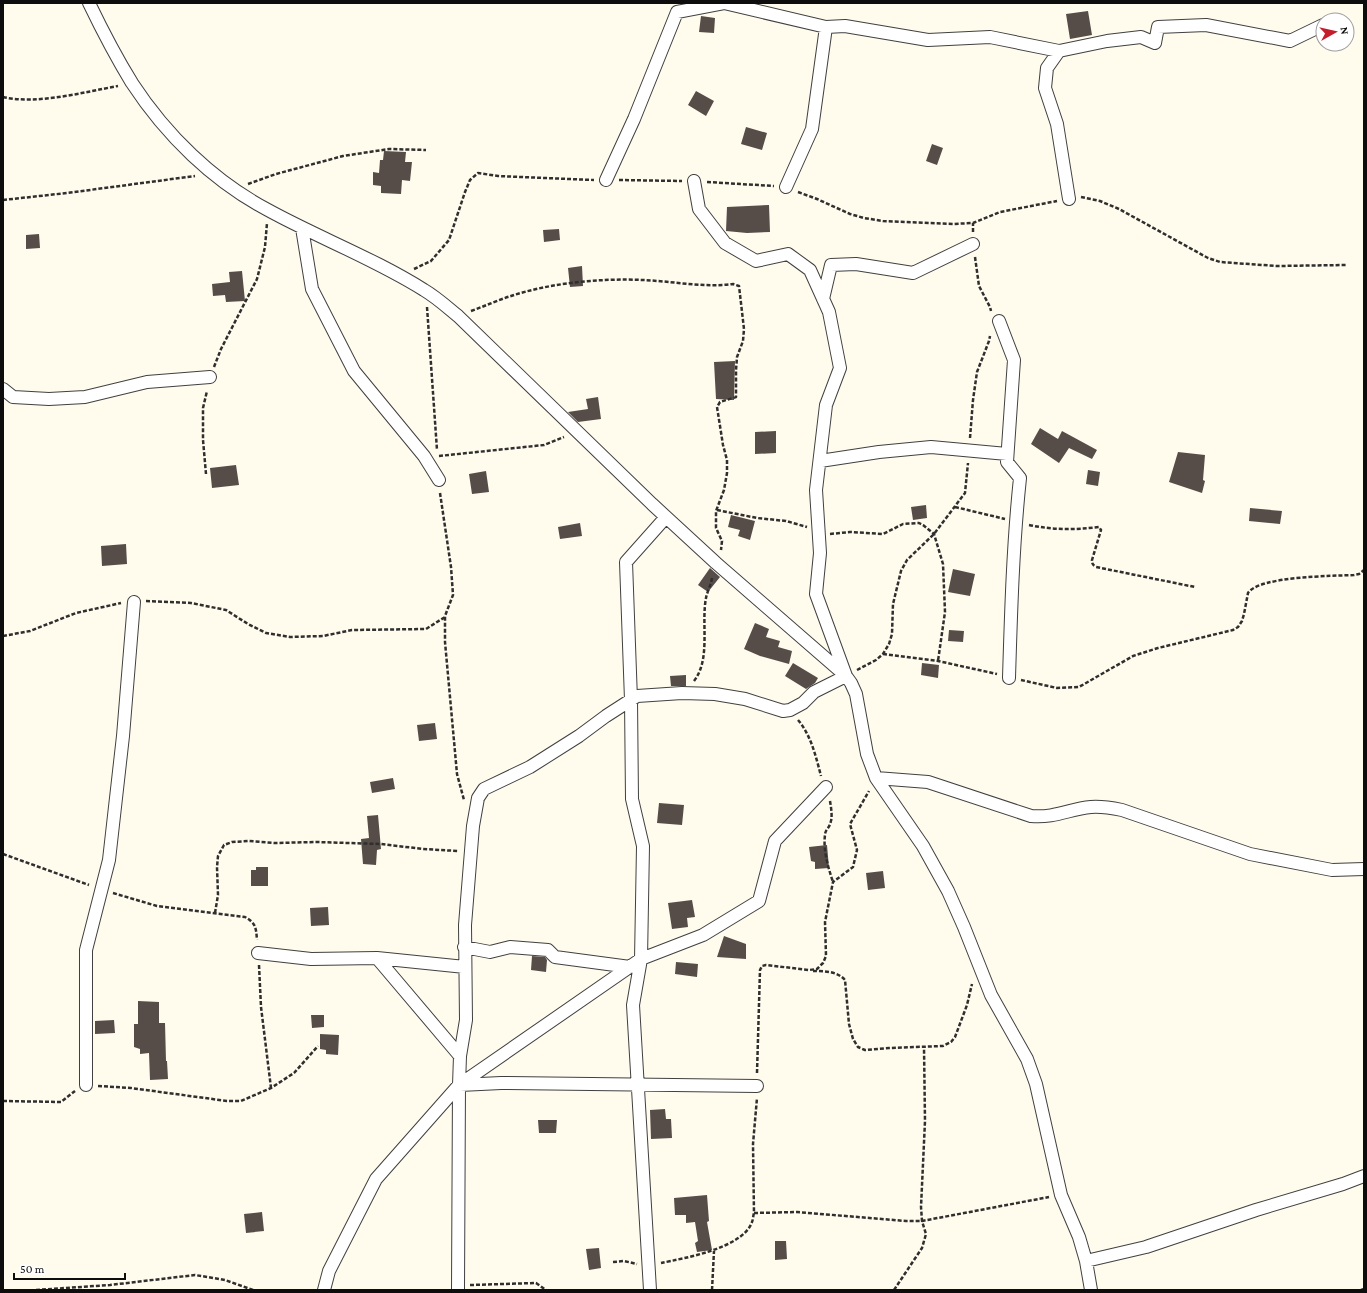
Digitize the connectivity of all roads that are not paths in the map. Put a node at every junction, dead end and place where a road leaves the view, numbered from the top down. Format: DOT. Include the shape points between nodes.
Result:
graph roads {
  1 [pos="89,3"];
  2 [pos="826,27"];
  3 [pos="1315,29"];
  4 [pos="1059,51"];
  5 [pos="606,180"];
  6 [pos="694,181"];
  7 [pos="786,187"];
  8 [pos="1069,199"];
  9 [pos="302,228"];
  10 [pos="973,244"];
  11 [pos="823,299"];
  12 [pos="999,321"];
  13 [pos="210,377"];
  14 [pos="3,389"];
  15 [pos="1007,454"];
  16 [pos="820,461"];
  17 [pos="439,480"];
  18 [pos="666,517"];
  19 [pos="134,602"];
  20 [pos="846,676"];
  21 [pos="1009,678"];
  22 [pos="631,700"];
  23 [pos="876,778"];
  24 [pos="826,787"];
  25 [pos="1364,869"];
  26 [pos="464,947"];
  27 [pos="258,953"];
  28 [pos="377,958"];
  29 [pos="641,960"];
  30 [pos="465,967"];
  31 [pos="630,967"];
  32 [pos="460,1056"];
  33 [pos="86,1085"];
  34 [pos="459,1085"];
  35 [pos="638,1085"];
  36 [pos="757,1086"];
  37 [pos="1364,1176"];
  38 [pos="1086,1261"];
  39 [pos="458,1288"];
  40 [pos="324,1290"];
  41 [pos="650,1290"];
  42 [pos="1091,1290"];
  1 -- 9 [label="street" via="104,35 133,84 178,141 232,189"];
  2 -- 4 [label="street" via="845,26 928,40 990,36"];
  2 -- 5 [label="street" via="724,3 677,12 634,119"];
  2 -- 7 [label="street" via="812,129"];
  3 -- 4 [label="street" via="1290,41 1206,25 1158,27 1155,43 1141,37"];
  4 -- 8 [label="street" via="1047,68 1045,88 1057,124"];
  6 -- 11 [label="street" via="699,208 725,242 756,261 788,254 810,270"];
  9 -- 17 [label="street" via="312,289 354,372 424,456"];
  9 -- 18 [label="street" via="399,275 426,291 458,316"];
  10 -- 11 [label="street" via="913,273 856,264 831,265"];
  11 -- 16 [label="street" via="829,312 840,368 826,405"];
  12 -- 15 [label="street" via="1014,360"];
  13 -- 14 [label="street" via="147,382 85,397 13,397"];
  15 -- 16 [label="street" via="931,447"];
  15 -- 21 [label="street" via="1007,462 1020,478 1011,582"];
  16 -- 20 [label="street" via="816,490 820,553 816,594"];
  18 -- 20 [label="street"];
  18 -- 22 [label="street" via="626,562"];
  19 -- 33 [label="street" via="109,860 86,950"];
  20 -- 22 [label="street" via="814,692 803,703 783,711 746,698 715,694 649,694"];
  20 -- 23 [label="street" via="856,694 867,754"];
  22 -- 26 [label="street" via="530,767 484,789 478,798 473,826"];
  22 -- 29 [label="street" via="632,800 643,846"];
  23 -- 25 [label="street" via="928,782 1031,816 1059,815 1090,807 1122,810 1250,854 1332,870"];
  23 -- 38 [label="street" via="922,846 948,891 991,995 1027,1059 1036,1084 1061,1195"];
  24 -- 29 [label="street" via="775,841 759,901 703,935"];
  26 -- 30 [label="street"];
  26 -- 31 [label="street" via="490,952 510,947 548,950 555,957"];
  27 -- 28 [label="street" via="311,960"];
  28 -- 30 [label="street"];
  28 -- 32 [label="street"];
  29 -- 31 [label="street"];
  29 -- 35 [label="street" via="633,1005"];
  30 -- 32 [label="street" via="466,1020"];
  31 -- 34 [label="street"];
  32 -- 34 [label="street"];
  34 -- 35 [label="street"];
  34 -- 39 [label="street"];
  34 -- 40 [label="street" via="376,1179 329,1271"];
  35 -- 36 [label="street"];
  35 -- 41 [label="street"];
  37 -- 38 [label="street" via="1146,1247"];
  38 -- 42 [label="street"];
}
